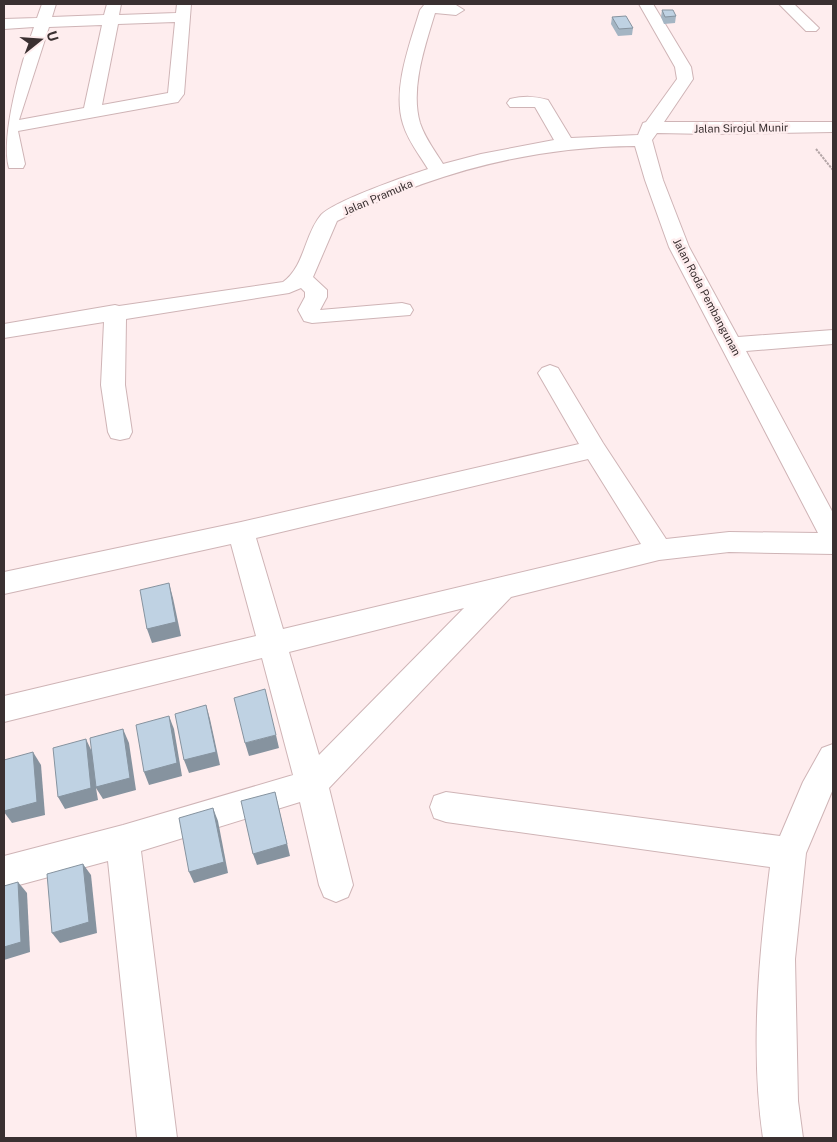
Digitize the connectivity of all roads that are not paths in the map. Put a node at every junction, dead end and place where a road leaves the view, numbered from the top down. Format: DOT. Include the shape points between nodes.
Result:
graph roads {
  1 [pos="49,4"];
  2 [pos="114,4"];
  3 [pos="646,4"];
  4 [pos="786,4"];
  5 [pos="428,6"];
  6 [pos="183,10"];
  7 [pos="456,10"];
  8 [pos="110,20"];
  9 [pos="43,22"];
  10 [pos="4,24"];
  11 [pos="810,28"];
  12 [pos="516,103"];
  13 [pos="92,112"];
  14 [pos="833,127"];
  15 [pos="6,128"];
  16 [pos="646,133"];
  17 [pos="562,137"];
  18 [pos="16,164"];
  19 [pos="439,172"];
  20 [pos="302,278"];
  21 [pos="402,310"];
  22 [pos="115,312"];
  23 [pos="4,331"];
  24 [pos="833,337"];
  25 [pos="732,345"];
  26 [pos="550,373"];
  27 [pos="120,432"];
  28 [pos="594,450"];
  29 [pos="241,532"];
  30 [pos="833,537"];
  31 [pos="833,544"];
  32 [pos="659,550"];
  33 [pos="4,584"];
  34 [pos="502,588"];
  35 [pos="273,645"];
  36 [pos="4,709"];
  37 [pos="833,758"];
  38 [pos="312,784"];
  39 [pos="446,807"];
  40 [pos="124,841"];
  41 [pos="789,852"];
  42 [pos="4,872"];
  43 [pos="336,885"];
  44 [pos="157,1138"];
  45 [pos="783,1138"];
  1 -- 9 [label="street"];
  2 -- 8 [label="street"];
  3 -- 16 [label="street" via="679,60 685,79"];
  4 -- 11 [label="street"];
  5 -- 7 [label="street"];
  5 -- 19 [label="street" via="418,46 410,105 415,130"];
  6 -- 8 [label="street"];
  6 -- 13 [label="street" via="175,96"];
  8 -- 9 [label="street"];
  8 -- 13 [label="street"];
  9 -- 10 [label="street"];
  9 -- 15 [label="street"];
  12 -- 17 [label="street" via="532,101 542,104"];
  13 -- 15 [label="street"];
  14 -- 16 [label="street, Jalan Sirojul Munir"];
  15 -- 18 [label="street"];
  16 -- 17 [label="street, Jalan Pramuka" via="596,140"];
  16 -- 25 [label="street, Jalan Roda Pembangunan" via="654,180 679,247"];
  17 -- 19 [label="street, Jalan Pramuka"];
  19 -- 20 [label="street, Jalan Pramuka" via="329,218"];
  20 -- 21 [label="street" via="316,290 309,310 312,316"];
  20 -- 22 [label="street" via="283,289"];
  22 -- 23 [label="street"];
  22 -- 27 [label="street" via="113,384"];
  24 -- 25 [label="street"];
  25 -- 30 [label="street, Jalan Roda Pembangunan"];
  26 -- 28 [label="street"];
  28 -- 29 [label="street"];
  28 -- 32 [label="street"];
  29 -- 33 [label="street"];
  29 -- 35 [label="street"];
  31 -- 32 [label="street" via="729,542"];
  32 -- 34 [label="street"];
  34 -- 35 [label="street"];
  34 -- 38 [label="street"];
  35 -- 36 [label="street"];
  35 -- 38 [label="street"];
  37 -- 41 [label="street"];
  38 -- 40 [label="street"];
  38 -- 43 [label="street"];
  39 -- 41 [label="street"];
  40 -- 42 [label="street"];
  40 -- 44 [label="street"];
  41 -- 45 [label="street" via="777,959 778,1101"];
}
